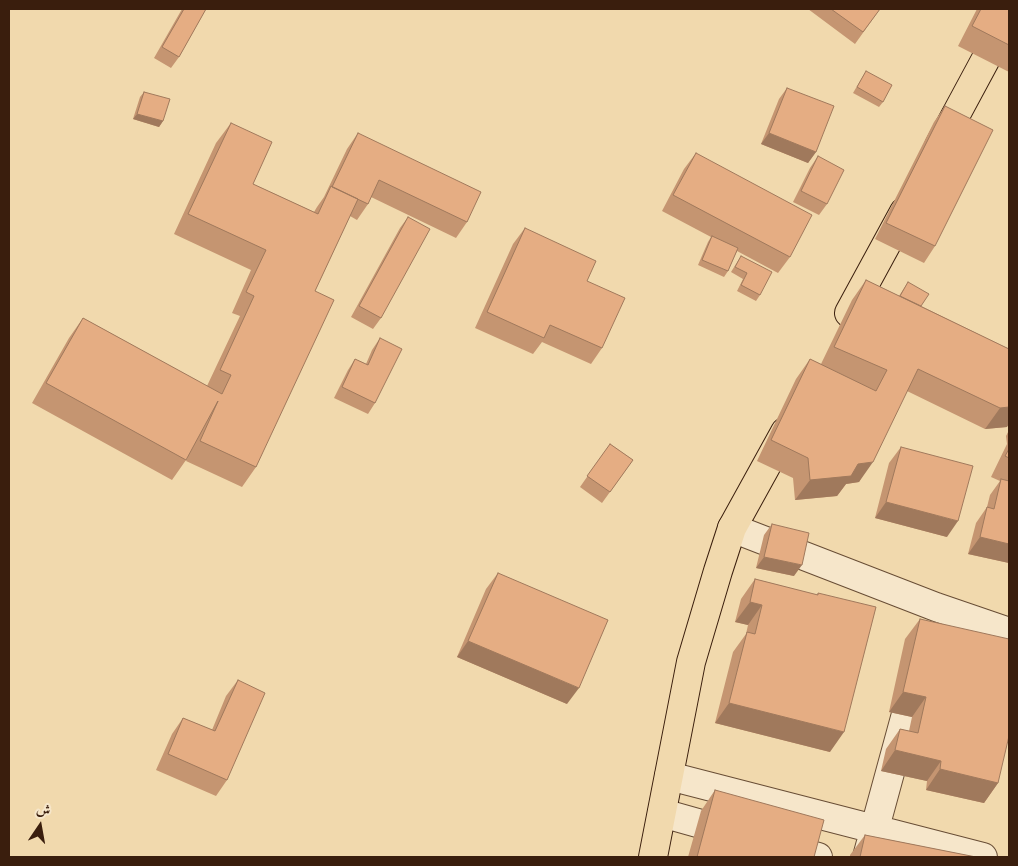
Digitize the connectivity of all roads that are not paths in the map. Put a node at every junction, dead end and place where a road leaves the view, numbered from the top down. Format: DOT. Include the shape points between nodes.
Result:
graph roads {
  1 [pos="1009,16"];
  2 [pos="930,164"];
  3 [pos="915,190"];
  4 [pos="836,337"];
  5 [pos="798,407"];
  6 [pos="732,528"];
  7 [pos="936,607"];
  8 [pos="1009,632"];
  9 [pos="669,776"];
  10 [pos="662,813"];
  11 [pos="874,830"];
  12 [pos="653,857"];
  13 [pos="818,857"];
  14 [pos="867,857"];
  15 [pos="983,857"];
  1 -- 2 [label="main road"];
  3 -- 4 [label="main road"];
  5 -- 6 [label="main road"];
  6 -- 7 [label="street"];
  6 -- 9 [label="main road" via="691,662"];
  7 -- 8 [label="street"];
  7 -- 11 [label="street"];
  9 -- 10 [label="main road"];
  9 -- 11 [label="street"];
  10 -- 12 [label="main road"];
  10 -- 13 [label="street"];
  11 -- 14 [label="street"];
  11 -- 15 [label="street"];
}
